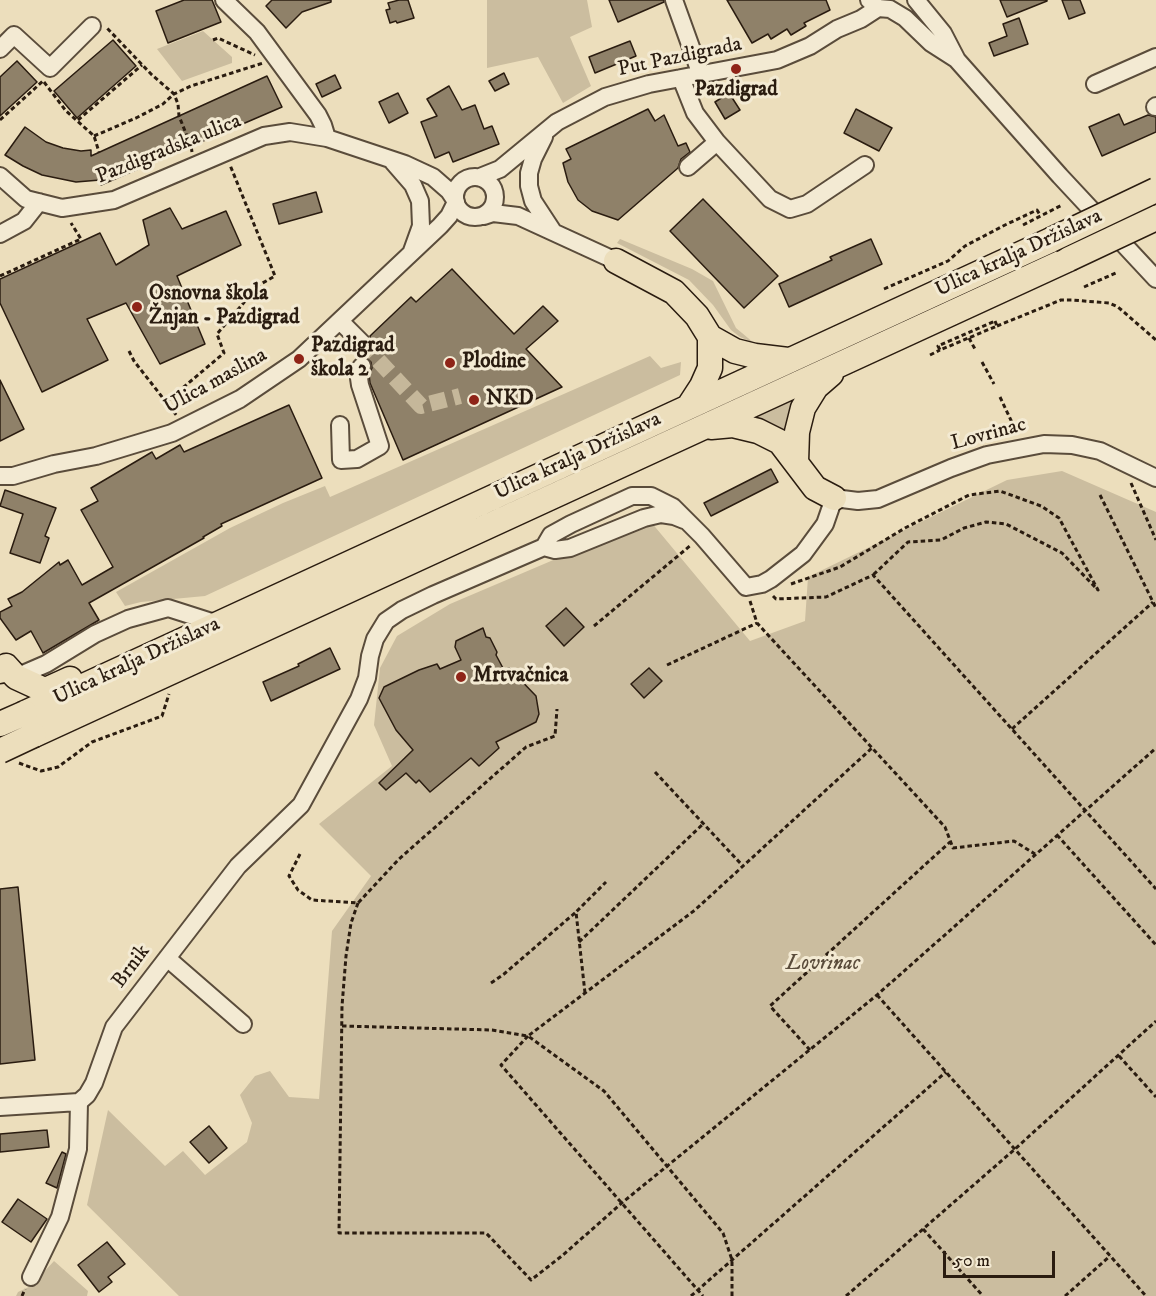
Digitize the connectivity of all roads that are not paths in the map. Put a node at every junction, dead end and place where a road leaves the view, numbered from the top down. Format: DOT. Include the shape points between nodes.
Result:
graph roads {
  1 [pos="224,0"];
  2 [pos="674,0"];
  3 [pos="916,0"];
  4 [pos="880,3"];
  5 [pos="95,23"];
  6 [pos="0,49"];
  7 [pos="1156,57"];
  8 [pos="957,60"];
  9 [pos="701,75"];
  10 [pos="681,78"];
  11 [pos="1095,84"];
  12 [pos="548,128"];
  13 [pos="327,138"];
  14 [pos="717,142"];
  15 [pos="390,159"];
  16 [pos="509,163"];
  17 [pos="865,165"];
  18 [pos="688,167"];
  19 [pos="0,176"];
  20 [pos="433,177"];
  21 [pos="474,178"];
  22 [pos="1156,190"];
  23 [pos="495,194"];
  24 [pos="455,201"];
  25 [pos="39,202"];
  26 [pos="477,216"];
  27 [pos="518,216"];
  28 [pos="1156,218"];
  29 [pos="440,226"];
  30 [pos="553,231"];
  31 [pos="0,234"];
  32 [pos="409,256"];
  33 [pos="616,261"];
  34 [pos="1156,279"];
  35 [pos="340,321"];
  36 [pos="710,337"];
  37 [pos="362,343"];
  38 [pos="788,360"];
  39 [pos="844,363"];
  40 [pos="362,366"];
  41 [pos="689,406"];
  42 [pos="340,425"];
  43 [pos="703,427"];
  44 [pos="796,462"];
  45 [pos="0,476"];
  46 [pos="1156,478"];
  47 [pos="834,498"];
  48 [pos="684,520"];
  49 [pos="544,547"];
  50 [pos="218,624"];
  51 [pos="142,660"];
  52 [pos="6,668"];
  53 [pos="0,724"];
  54 [pos="30,724"];
  55 [pos="10,757"];
  56 [pos="166,958"];
  57 [pos="243,1024"];
  58 [pos="79,1102"];
  59 [pos="0,1107"];
  60 [pos="32,1277"];
  1 -- 13 [label="street" via="272,52 318,115"];
  2 -- 9 [label="street"];
  3 -- 8 [label="street" via="943,33"];
  4 -- 8 [label="street"];
  4 -- 9 [label="street, Put Pazdigrada" via="861,19 777,60"];
  5 -- 6 [label="street" via="50,68 14,35"];
  7 -- 11 [label="street"];
  8 -- 34 [label="street"];
  9 -- 10 [label="street, Put Pazdigrada"];
  10 -- 12 [label="street, Put Pazdigrada" via="605,97"];
  10 -- 14 [label="street" via="695,113"];
  12 -- 16 [label="street, Put Pazdigrada"];
  12 -- 30 [label="street" via="532,159 529,186 536,207"];
  13 -- 15 [label="street, Put Pazdigrada"];
  13 -- 25 [label="street, Pazdigradska ulica" via="290,132 264,136 114,200 62,208"];
  14 -- 17 [label="street" via="770,200 790,208 807,204"];
  14 -- 18 [label="street"];
  15 -- 20 [label="street, Put Pazdigrada"];
  15 -- 32 [label="street" via="413,185 420,201 421,226"];
  16 -- 21 [label="street, Put Pazdigrada" via="491,174"];
  16 -- 23 [label="street, Put Pazdigrada"];
  19 -- 25 [label="street, Pazdigradska ulica" via="26,199"];
  20 -- 21 [label="street, Put Pazdigrada"];
  20 -- 24 [label="street, Put Pazdigrada"];
  21 -- 23 [label="street" via="490,183"];
  21 -- 24 [label="street" via="457,187"];
  22 -- 38 [label="highway, Ulica kralja Držislava, bridge"];
  23 -- 26 [label="street" via="494,206"];
  23 -- 27 [label="street"];
  24 -- 26 [label="street" via="460,211"];
  24 -- 29 [label="street, Ulica maslina"];
  25 -- 31 [label="street" via="24,221"];
  26 -- 27 [label="street"];
  26 -- 29 [label="street, Ulica maslina"];
  27 -- 30 [label="street"];
  28 -- 39 [label="highway, Ulica kralja Držislava, bridge"];
  29 -- 32 [label="street, Ulica maslina"];
  30 -- 33 [label="street"];
  32 -- 35 [label="street, Ulica maslina"];
  33 -- 36 [label="highway" via="674,292"];
  35 -- 37 [label="street"];
  35 -- 45 [label="street, Ulica maslina" via="268,381 172,433 96,456"];
  36 -- 38 [label="highway" via="735,351"];
  36 -- 41 [label="highway" via="710,368"];
  38 -- 41 [label="highway, Ulica kralja Držislava"];
  39 -- 43 [label="highway, Ulica kralja Držislava"];
  39 -- 44 [label="highway" via="816,387 803,408"];
  40 -- 42 [label="street" via="358,371 360,385 381,446 357,459 341,460"];
  41 -- 50 [label="highway, Ulica kralja Držislava"];
  43 -- 44 [label="highway" via="733,425 758,431 780,442"];
  43 -- 54 [label="highway, Ulica kralja Držislava"];
  44 -- 47 [label="highway" via="815,488"];
  46 -- 47 [label="street, Lovrinac" via="1100,451 1044,444 987,455 878,500"];
  47 -- 48 [label="street" via="825,524 803,554 754,586"];
  48 -- 49 [label="street" via="661,514 570,548"];
  48 -- 49 [label="street" via="662,500 632,496 552,535"];
  49 -- 56 [label="street, Brnik" via="433,595 386,621 375,639 367,678 346,724 301,805 238,866"];
  50 -- 51 [label="highway, Ulica kralja Držislava"];
  50 -- 52 [label="street" via="168,608 95,634 46,664"];
  51 -- 52 [label="highway" via="121,656 48,689 29,684"];
  51 -- 54 [label="highway, Ulica kralja Držislava"];
  53 -- 54 [label="highway, Ulica kralja Držislava, bridge"];
  54 -- 55 [label="highway, Ulica kralja Držislava, bridge"];
  56 -- 57 [label="street"];
  56 -- 58 [label="street, Brnik" via="114,1028 94,1083"];
  58 -- 59 [label="street"];
  58 -- 60 [label="street" via="78,1149 60,1218"];
}
